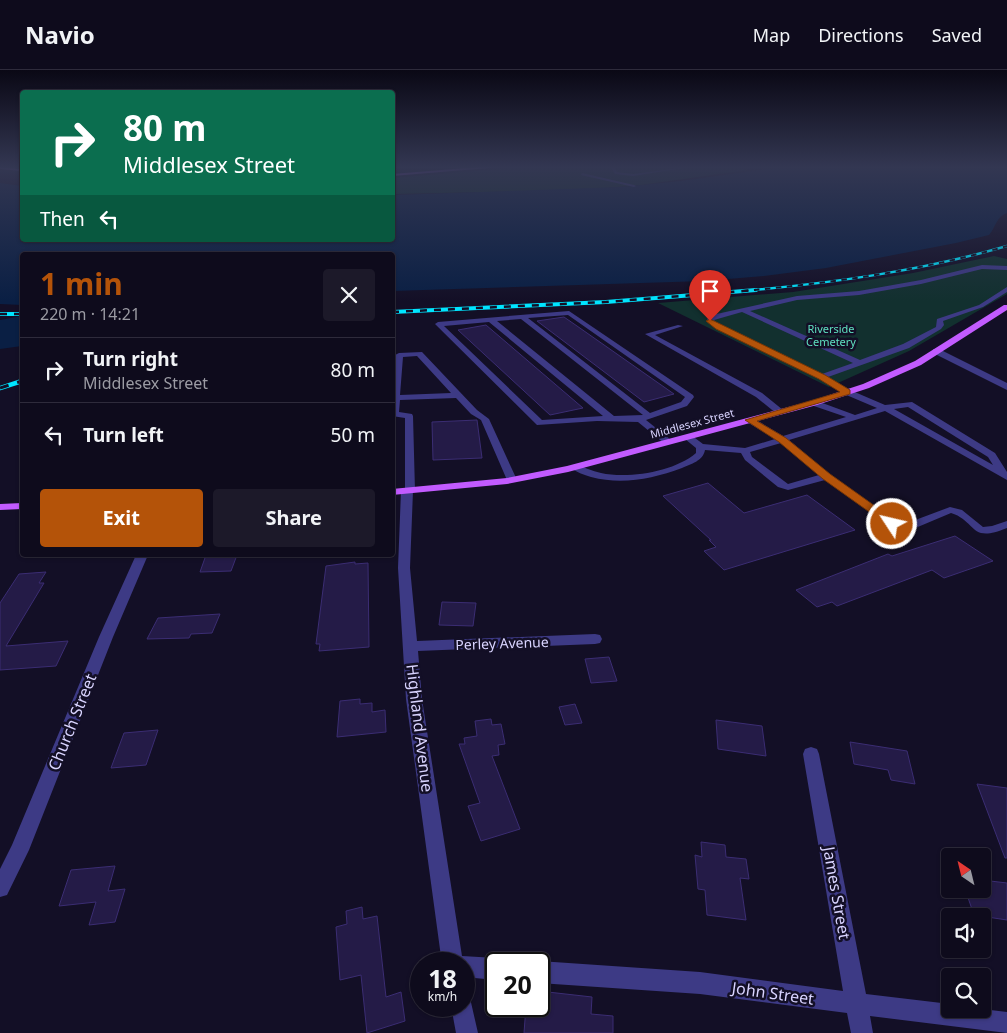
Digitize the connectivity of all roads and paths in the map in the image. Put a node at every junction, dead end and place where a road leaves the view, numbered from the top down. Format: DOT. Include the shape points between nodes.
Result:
graph roads {
  1 [pos="1007,268"];
  2 [pos="1007,289"];
  3 [pos="1007,307"];
  4 [pos="743,310"];
  5 [pos="521,316"];
  6 [pos="490,319"];
  7 [pos="680,326"];
  8 [pos="936,351"];
  9 [pos="860,363"];
  10 [pos="822,377"];
  11 [pos="1007,387"];
  12 [pos="847,392"];
  13 [pos="458,395"];
  14 [pos="396,398"];
  15 [pos="814,403"];
  16 [pos="886,408"];
  17 [pos="780,412"];
  18 [pos="649,416"];
  19 [pos="610,418"];
  20 [pos="856,418"];
  21 [pos="640,419"];
  22 [pos="750,420"];
  23 [pos="688,437"];
  24 [pos="783,440"];
  25 [pos="668,442"];
  26 [pos="700,447"];
  27 [pos="745,451"];
  28 [pos="575,467"];
  29 [pos="826,476"];
  30 [pos="1005,476"];
  31 [pos="512,480"];
  32 [pos="403,491"];
  33 [pos="20,506"];
  34 [pos="0,507"];
  35 [pos="1007,524"];
  36 [pos="141,557"];
  37 [pos="594,640"];
  38 [pos="410,646"];
  39 [pos="811,754"];
  40 [pos="0,888"];
  41 [pos="451,952"];
  42 [pos="550,973"];
  43 [pos="856,1005"];
  44 [pos="464,1017"];
  45 [pos="1007,1024"];
  46 [pos="467,1033"];
  47 [pos="862,1033"];
  1 -- 4 [label="lane" via="982,267 921,282 859,293 797,298"];
  2 -- 9 [label="lane" via="981,306 939,320 939,328 914,342"];
  3 -- 8 [label="main road, Middlesex Street"];
  4 -- 9 [label="lane"];
  4 -- 10 [label="lane" via="714,316 710,321"];
  5 -- 6 [label="lane"];
  5 -- 18 [label="lane"];
  5 -- 18 [label="lane" via="569,313 690,397 684,404"];
  6 -- 19 [label="lane"];
  6 -- 19 [label="lane" via="438,324 540,423"];
  7 -- 17 [label="lane" via="649,334 759,395"];
  8 -- 11 [label="street"];
  8 -- 12 [label="main road, Middlesex Street" via="896,374"];
  9 -- 10 [label="lane"];
  10 -- 12 [label="lane"];
  12 -- 15 [label="main road, Middlesex Street"];
  12 -- 16 [label="lane"];
  13 -- 14 [label="lane"];
  13 -- 14 [label="lane" via="419,354 399,354"];
  13 -- 31 [label="lane" via="485,419"];
  14 -- 32 [label="lane" via="395,414 409,416"];
  15 -- 17 [label="main road, Middlesex Street"];
  15 -- 20 [label="lane"];
  16 -- 20 [label="lane"];
  16 -- 30 [label="lane"];
  16 -- 30 [label="lane" via="909,404 992,455"];
  17 -- 22 [label="main road, Middlesex Street"];
  18 -- 21 [label="lane"];
  19 -- 21 [label="lane"];
  20 -- 24 [label="lane"];
  21 -- 25 [label="lane"];
  22 -- 23 [label="main road, Middlesex Street"];
  22 -- 24 [label="lane"];
  23 -- 25 [label="main road, Middlesex Street"];
  23 -- 26 [label="lane"];
  24 -- 27 [label="lane"];
  24 -- 29 [label="lane"];
  25 -- 28 [label="main road, Middlesex Street"];
  26 -- 27 [label="lane"];
  26 -- 28 [label="lane" via="701,452 689,462 649,475 598,476"];
  27 -- 29 [label="lane" via="748,458 788,487"];
  28 -- 31 [label="main road, Middlesex Street"];
  29 -- 35 [label="lane" via="900,528 950,510 985,531"];
  31 -- 32 [label="main road, Middlesex Street"];
  32 -- 38 [label="street, Highland Avenue"];
  33 -- 34 [label="main road"];
  36 -- 40 [label="street, Church Street" via="20,850"];
  37 -- 38 [label="street, Perley Avenue"];
  38 -- 41 [label="street, Highland Avenue" via="414,699"];
  39 -- 43 [label="street, James Street"];
  42 -- 43 [label="street, John Street" via="700,983"];
  43 -- 45 [label="street, John Street"];
  43 -- 47 [label="street, James Street"];
  44 -- 46 [label="street"];
}
